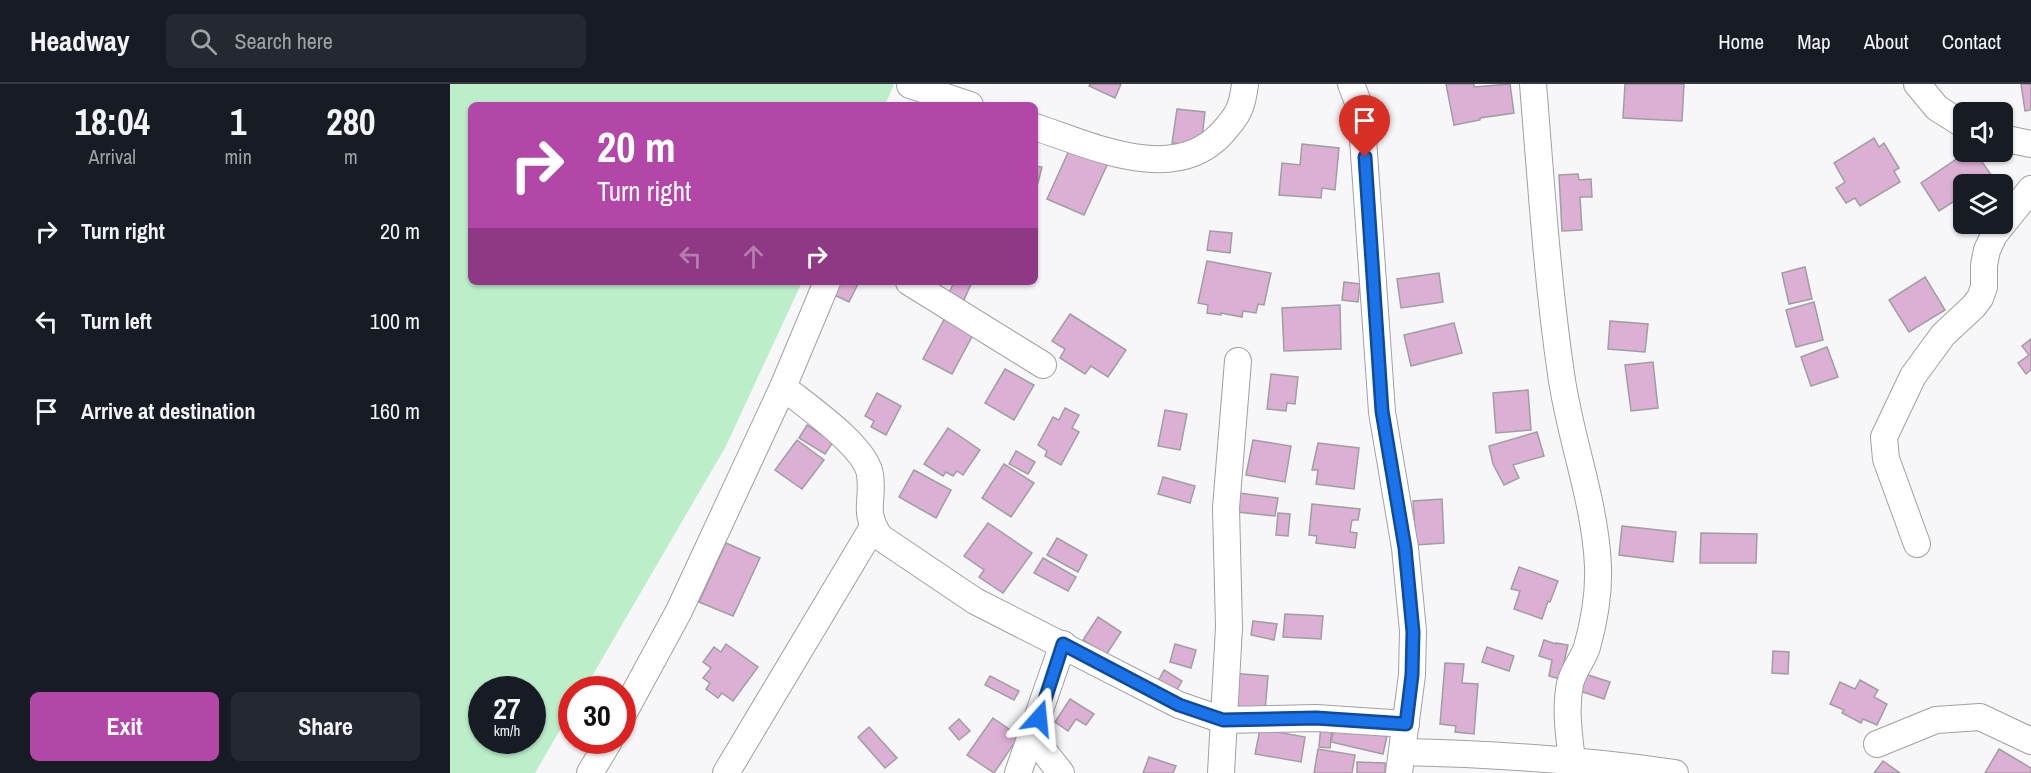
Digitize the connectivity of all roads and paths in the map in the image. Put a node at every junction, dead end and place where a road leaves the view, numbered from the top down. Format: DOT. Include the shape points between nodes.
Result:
graph roads {
  1 [pos="910,84"];
  2 [pos="1245,84"];
  3 [pos="1351,84"];
  4 [pos="1533,84"];
  5 [pos="1917,84"];
  6 [pos="902,102"];
  7 [pos="961,102"];
  8 [pos="1953,118"];
  9 [pos="1038,128"];
  10 [pos="2013,140"];
  11 [pos="2031,144"];
  12 [pos="2031,189"];
  13 [pos="826,285"];
  14 [pos="914,285"];
  15 [pos="1238,361"];
  16 [pos="1043,365"];
  17 [pos="783,387"];
  18 [pos="873,527"];
  19 [pos="1917,544"];
  20 [pos="1063,644"];
  21 [pos="636,690"];
  22 [pos="1223,720"];
  23 [pos="1406,724"];
  24 [pos="1032,736"];
  25 [pos="2031,741"];
  26 [pos="1877,744"];
  27 [pos="601,754"];
  28 [pos="1572,761"];
  29 [pos="1400,763"];
  30 [pos="590,773"];
  31 [pos="726,773"];
  32 [pos="1018,773"];
  33 [pos="1060,773"];
  34 [pos="1221,773"];
  35 [pos="1675,773"];
  1 -- 6 [label="street"];
  1 -- 7 [label="street"];
  2 -- 9 [label="street" via="1238,115 1212,144 1185,156 1156,160 1121,155"];
  3 -- 23 [label="street" via="1362,110 1382,411 1405,548 1413,632"];
  4 -- 28 [label="street" via="1561,376 1594,523 1598,568 1587,649 1570,682"];
  5 -- 8 [label="street" via="1937,108"];
  10 -- 11 [label="street"];
  12 -- 19 [label="street" via="1987,249 1980,298 1943,335 1913,376 1884,437 1886,459"];
  13 -- 17 [label="street"];
  14 -- 16 [label="street"];
  15 -- 22 [label="street" via="1226,508 1229,627"];
  17 -- 18 [label="street" via="863,456 870,474 868,511"];
  17 -- 21 [label="street" via="679,611"];
  18 -- 20 [label="street" via="880,537 975,601"];
  18 -- 31 [label="street"];
  20 -- 22 [label="street" via="1179,705"];
  20 -- 24 [label="street"];
  22 -- 23 [label="street" via="1316,718"];
  22 -- 34 [label="street"];
  23 -- 29 [label="street"];
  24 -- 32 [label="street"];
  24 -- 33 [label="street"];
  25 -- 26 [label="street" via="1980,717 1936,720"];
  27 -- 30 [label="street"];
  28 -- 29 [label="street" via="1482,754"];
  28 -- 35 [label="street"];
}
